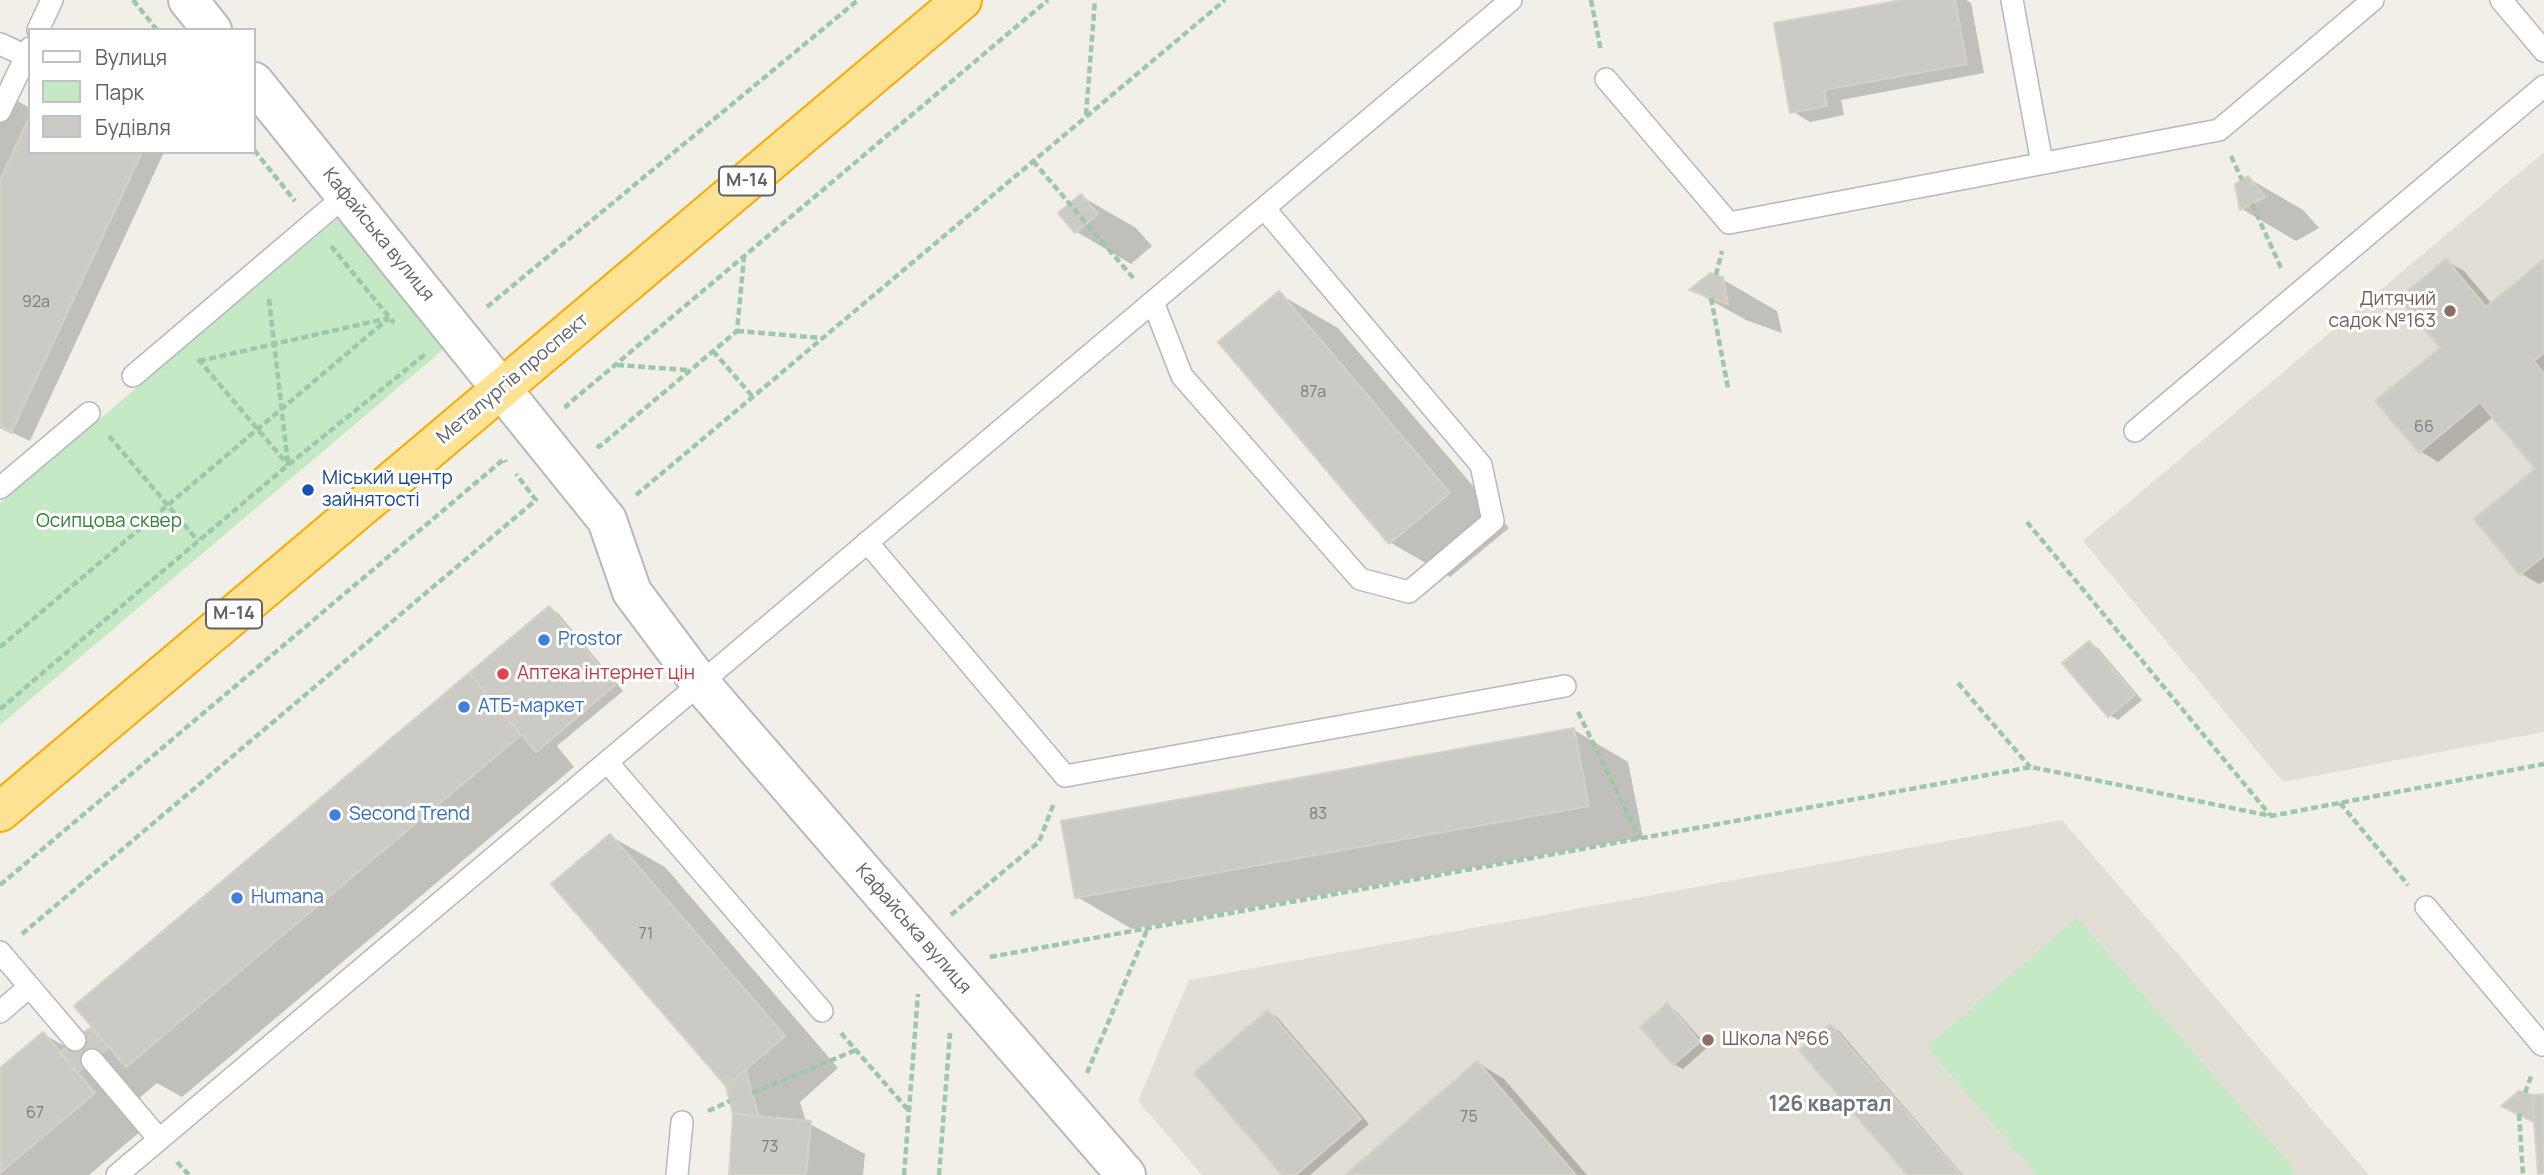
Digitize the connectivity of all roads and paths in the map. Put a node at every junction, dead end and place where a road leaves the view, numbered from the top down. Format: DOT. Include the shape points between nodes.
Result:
graph roads {
  1 [pos="52,0"];
  2 [pos="133,0"];
  3 [pos="188,0"];
  4 [pos="858,0"];
  5 [pos="962,0"];
  6 [pos="1048,0"];
  7 [pos="1095,0"];
  8 [pos="1224,0"];
  9 [pos="1511,0"];
  10 [pos="1591,0"];
  11 [pos="2012,0"];
  12 [pos="2373,0"];
  13 [pos="2501,0"];
  14 [pos="39,28"];
  15 [pos="155,28"];
  16 [pos="210,28"];
  17 [pos="0,44"];
  18 [pos="2544,51"];
  19 [pos="28,52"];
  20 [pos="1606,79"];
  21 [pos="256,84"];
  22 [pos="2544,86"];
  23 [pos="0,111"];
  24 [pos="1086,116"];
  25 [pos="1033,161"];
  26 [pos="2042,163"];
  27 [pos="346,195"];
  28 [pos="2252,204"];
  29 [pos="1264,208"];
  30 [pos="744,257"];
  31 [pos="265,264"];
  32 [pos="1711,298"];
  33 [pos="2294,298"];
  34 [pos="1153,302"];
  35 [pos="487,306"];
  36 [pos="737,331"];
  37 [pos="179,337"];
  38 [pos="822,338"];
  39 [pos="274,344"];
  40 [pos="713,351"];
  41 [pos="423,356"];
  42 [pos="199,361"];
  43 [pos="615,365"];
  44 [pos="689,370"];
  45 [pos="133,376"];
  46 [pos="502,388"];
  47 [pos="1728,388"];
  48 [pos="753,397"];
  49 [pos="566,406"];
  50 [pos="282,409"];
  51 [pos="89,413"];
  52 [pos="257,430"];
  53 [pos="2135,431"];
  54 [pos="598,447"];
  55 [pos="288,465"];
  56 [pos="8,469"];
  57 [pos="0,488"];
  58 [pos="639,492"];
  59 [pos="168,505"];
  60 [pos="2027,522"];
  61 [pos="198,541"];
  62 [pos="867,542"];
  63 [pos="0,647"];
  64 [pos="1958,683"];
  65 [pos="700,684"];
  66 [pos="1565,686"];
  67 [pos="0,709"];
  68 [pos="607,762"];
  69 [pos="2544,764"];
  70 [pos="2031,767"];
  71 [pos="2340,803"];
  72 [pos="0,812"];
  73 [pos="1050,815"];
  74 [pos="2271,816"];
  75 [pos="1640,839"];
  76 [pos="0,885"];
  77 [pos="2426,907"];
  78 [pos="1148,929"];
  79 [pos="0,952"];
  80 [pos="941,961"];
  81 [pos="30,987"];
  82 [pos="822,1011"];
  83 [pos="0,1012"];
  84 [pos="75,1040"];
  85 [pos="2544,1044"];
  86 [pos="856,1050"];
  87 [pos="92,1060"];
  88 [pos="752,1093"];
  89 [pos="909,1111"];
  90 [pos="1070,1111"];
  91 [pos="2519,1114"];
  92 [pos="682,1122"];
  93 [pos="159,1139"];
  94 [pos="117,1175"];
  95 [pos="677,1175"];
  96 [pos="904,1175"];
  97 [pos="939,1175"];
  98 [pos="1126,1175"];
  99 [pos="2523,1175"];
  1 -- 14 [label="lane"];
  2 -- 15 [label="path"];
  3 -- 16 [label="street"];
  4 -- 35 [label="path"];
  5 -- 46 [label="highway, Металургів проспект / М-14"];
  6 -- 30 [label="path"];
  7 -- 24 [label="path"];
  8 -- 24 [label="path"];
  9 -- 29 [label="lane"];
  10 -- 20 [label="path"];
  11 -- 26 [label="lane"];
  12 -- 26 [label="lane" via="2220,130"];
  13 -- 18 [label="lane"];
  17 -- 19 [label="lane"];
  19 -- 23 [label="lane"];
  20 -- 26 [label="lane" via="1728,223"];
  21 -- 27 [label="street, Кафайська вулиця"];
  22 -- 33 [label="lane"];
  24 -- 25 [label="path"];
  25 -- 34 [label="path"];
  25 -- 38 [label="path"];
  27 -- 31 [label="lane"];
  27 -- 46 [label="street, Кафайська вулиця"];
  28 -- 33 [label="path"];
  29 -- 34 [label="lane"];
  29 -- 34 [label="lane" via="1481,465 1493,521 1409,592 1360,579 1182,376"];
  30 -- 36 [label="path"];
  30 -- 43 [label="path"];
  31 -- 37 [label="lane"];
  31 -- 39 [label="path"];
  32 -- 47 [label="path"];
  33 -- 53 [label="lane"];
  34 -- 62 [label="lane"];
  36 -- 38 [label="path"];
  36 -- 40 [label="path"];
  37 -- 42 [label="path"];
  37 -- 45 [label="lane"];
  38 -- 48 [label="path"];
  39 -- 42 [label="path"];
  39 -- 50 [label="path"];
  39 -- 50 [label="path" via="389,318"];
  40 -- 44 [label="path"];
  40 -- 48 [label="path"];
  41 -- 55 [label="path"];
  42 -- 45 [label="path"];
  42 -- 52 [label="path"];
  43 -- 44 [label="path"];
  43 -- 49 [label="path"];
  44 -- 54 [label="path"];
  46 -- 65 [label="street, Кафайська вулиця" via="607,520 632,592"];
  46 -- 72 [label="highway, Металургів проспект / М-14"];
  48 -- 58 [label="path"];
  50 -- 52 [label="path"];
  50 -- 55 [label="path"];
  51 -- 56 [label="lane"];
  51 -- 59 [label="path"];
  52 -- 55 [label="path"];
  52 -- 59 [label="path"];
  55 -- 61 [label="path"];
  56 -- 57 [label="lane"];
  59 -- 61 [label="path"];
  59 -- 63 [label="path"];
  60 -- 74 [label="path"];
  61 -- 67 [label="path"];
  62 -- 65 [label="lane"];
  62 -- 66 [label="lane" via="1065,776"];
  64 -- 70 [label="path"];
  65 -- 68 [label="lane"];
  65 -- 80 [label="street, Кафайська вулиця"];
  66 -- 75 [label="path"];
  68 -- 82 [label="lane"];
  68 -- 93 [label="lane"];
  69 -- 71 [label="path"];
  70 -- 74 [label="path"];
  70 -- 75 [label="path"];
  71 -- 74 [label="path"];
  71 -- 77 [label="path"];
  73 -- 80 [label="path" via="1039,842"];
  75 -- 78 [label="path"];
  76 -- 79 [label="path" via="504,459 536,500"];
  77 -- 85 [label="lane"];
  78 -- 80 [label="path"];
  78 -- 90 [label="path"];
  79 -- 81 [label="lane"];
  80 -- 89 [label="path"];
  80 -- 90 [label="street, Кафайська вулиця"];
  80 -- 97 [label="path"];
  81 -- 83 [label="lane"];
  81 -- 84 [label="lane"];
  82 -- 86 [label="path"];
  86 -- 88 [label="path"];
  86 -- 89 [label="path"];
  87 -- 93 [label="lane"];
  89 -- 96 [label="path"];
  90 -- 98 [label="street, Кафайська вулиця"];
  91 -- 99 [label="path"];
  92 -- 95 [label="lane"];
  93 -- 94 [label="lane"];
}
